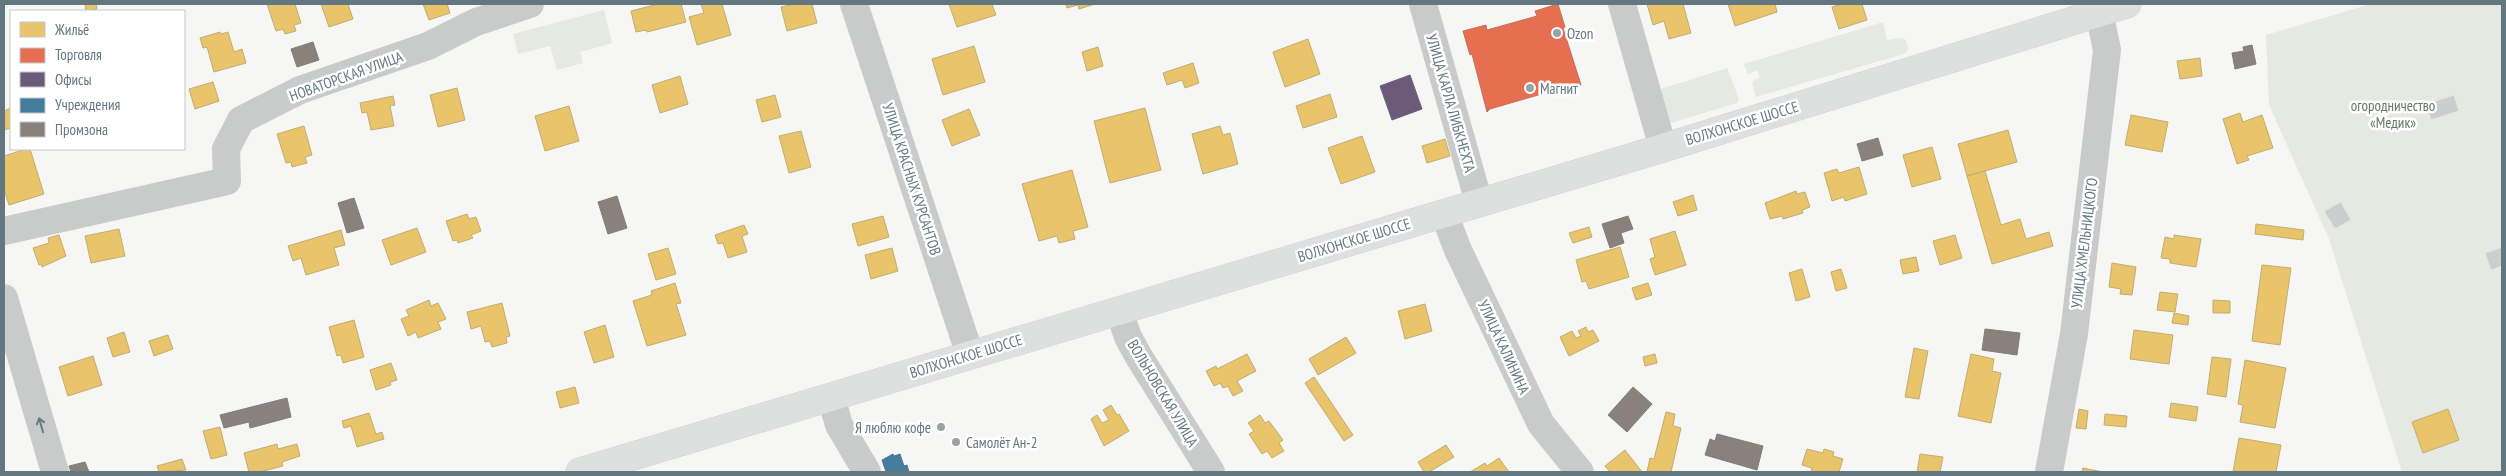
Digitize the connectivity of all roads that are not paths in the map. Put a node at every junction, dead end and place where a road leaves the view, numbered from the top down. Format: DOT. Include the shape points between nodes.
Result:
graph roads {
  1 [pos="530,4"];
  2 [pos="854,4"];
  3 [pos="1423,4"];
  4 [pos="1622,4"];
  5 [pos="2128,4"];
  6 [pos="2099,12"];
  7 [pos="1663,148"];
  8 [pos="1480,203"];
  9 [pos="1444,214"];
  10 [pos="4,231"];
  11 [pos="4,298"];
  12 [pos="1119,311"];
  13 [pos="970,355"];
  14 [pos="831,397"];
  15 [pos="55,472"];
  16 [pos="580,472"];
  17 [pos="867,472"];
  18 [pos="1212,472"];
  19 [pos="1580,472"];
  20 [pos="2050,472"];
  1 -- 10 [label="street, НОВАТОРСКАЯ УЛИЦА" via="476,22 428,46 300,90 241,120 226,149 227,181"];
  2 -- 13 [label="street, УЛИЦА КРАСНЫХ КУРСАНТОВ"];
  3 -- 8 [label="street, УЛИЦА КАРЛА ЛИБКНЕХТА"];
  4 -- 7 [label="street"];
  5 -- 6 [label="main road, ВОЛХОНСКОЕ ШОССЕ"];
  6 -- 7 [label="main road, ВОЛХОНСКОЕ ШОССЕ"];
  6 -- 20 [label="street, УЛИЦА ХМЕЛЬНИЦКОГО" via="2107,50 2074,334"];
  7 -- 8 [label="main road, ВОЛХОНСКОЕ ШОССЕ"];
  8 -- 9 [label="main road, ВОЛХОНСКОЕ ШОССЕ"];
  9 -- 12 [label="main road, ВОЛХОНСКОЕ ШОССЕ"];
  9 -- 19 [label="street, УЛИЦА КАЛИНИНА" via="1540,424"];
  15 -- 11 [label="street, one-way"];
  12 -- 13 [label="main road, ВОЛХОНСКОЕ ШОССЕ"];
  12 -- 18 [label="street, ВОЛЬНОВСКАЯ УЛИЦА" via="1128,337"];
  13 -- 14 [label="main road, ВОЛХОНСКОЕ ШОССЕ"];
  14 -- 16 [label="main road, ВОЛХОНСКОЕ ШОССЕ"];
  14 -- 17 [label="street" via="839,425"];
}
